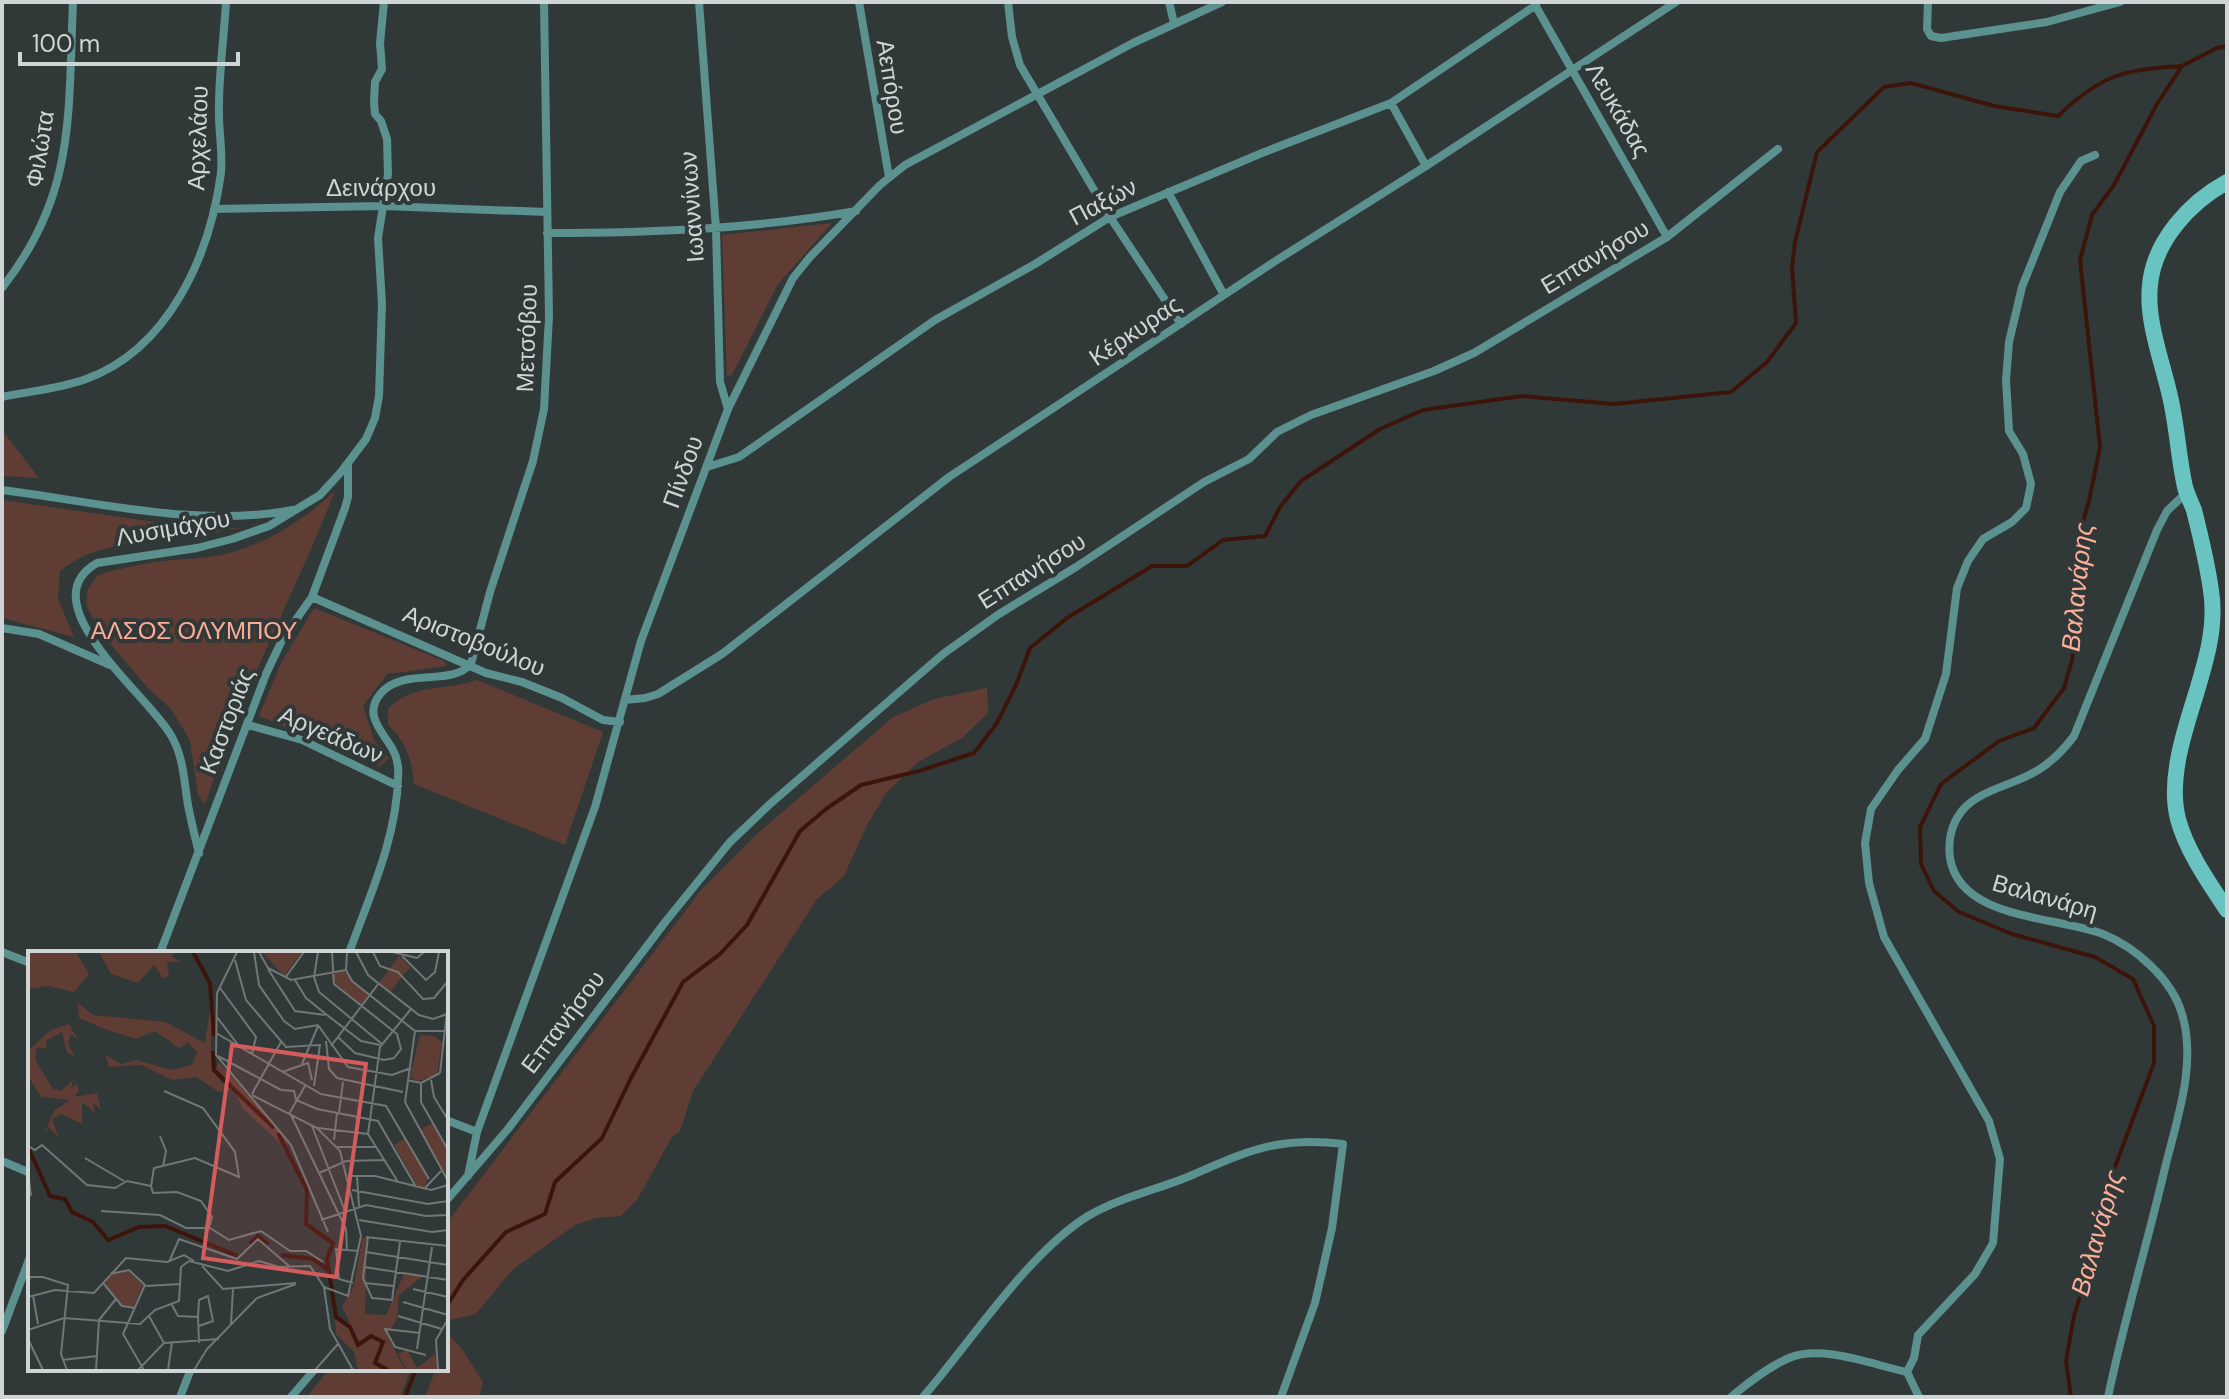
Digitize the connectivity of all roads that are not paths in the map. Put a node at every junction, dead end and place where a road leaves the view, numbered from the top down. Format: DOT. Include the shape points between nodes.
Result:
graph roads {
  1 [pos="73,2"];
  2 [pos="226,2"];
  3 [pos="384,2"];
  4 [pos="544,2"];
  5 [pos="699,2"];
  6 [pos="859,2"];
  7 [pos="1008,2"];
  8 [pos="1169,2"];
  9 [pos="1222,2"];
  10 [pos="1676,2"];
  11 [pos="1928,2"];
  12 [pos="2120,2"];
  13 [pos="1535,4"];
  14 [pos="1174,23"];
  15 [pos="1572,71"];
  16 [pos="1037,95"];
  17 [pos="1391,103"];
  18 [pos="1778,149"];
  19 [pos="2095,155"];
  20 [pos="1426,166"];
  21 [pos="889,177"];
  22 [pos="2227,182"];
  23 [pos="1168,192"];
  24 [pos="383,206"];
  25 [pos="214,209"];
  26 [pos="856,211"];
  27 [pos="547,212"];
  28 [pos="1110,217"];
  29 [pos="716,229"];
  30 [pos="547,233"];
  31 [pos="1667,237"];
  32 [pos="2,288"];
  33 [pos="1224,295"];
  34 [pos="1181,324"];
  35 [pos="2,397"];
  36 [pos="728,409"];
  37 [pos="348,463"];
  38 [pos="707,467"];
  39 [pos="2,490"];
  40 [pos="2186,492"];
  41 [pos="298,509"];
  42 [pos="312,597"];
  43 [pos="2,628"];
  44 [pos="471,664"];
  45 [pos="113,667"];
  46 [pos="625,700"];
  47 [pos="620,722"];
  48 [pos="248,725"];
  49 [pos="398,786"];
  50 [pos="199,853"];
  51 [pos="2227,910"];
  52 [pos="161,951"];
  53 [pos="350,951"];
  54 [pos="2,952"];
  55 [pos="28,962"];
  56 [pos="448,1121"];
  57 [pos="477,1132"];
  58 [pos="2,1161"];
  59 [pos="28,1172"];
  60 [pos="468,1177"];
  61 [pos="448,1199"];
  62 [pos="28,1262"];
  63 [pos="3,1326"];
  64 [pos="190,1371"];
  65 [pos="313,1371"];
  66 [pos="1907,1372"];
  67 [pos="180,1397"];
  68 [pos="291,1397"];
  69 [pos="923,1397"];
  70 [pos="1281,1397"];
  71 [pos="1731,1397"];
  72 [pos="1919,1397"];
  73 [pos="2108,1397"];
  1 -- 32 [label="street, Φιλώτα" via="59,183 38,236"];
  2 -- 25 [label="street, Αρχελάου" via="221,169"];
  3 -- 24 [label="street" via="382,69 374,92 375,114 388,150"];
  4 -- 27 [label="street, Μετσόβου"];
  5 -- 29 [label="street, Ιωαννίνων"];
  6 -- 21 [label="street, Αεπόρου"];
  7 -- 16 [label="street" via="1015,50"];
  8 -- 14 [label="street"];
  9 -- 14 [label="street, Πίνδου"];
  10 -- 15 [label="street, Κέρκυρας"];
  11 -- 12 [label="street" via="1927,29 1941,38 2047,22"];
  13 -- 15 [label="street, Λευκάδας"];
  13 -- 17 [label="street, Παξών"];
  14 -- 16 [label="street, Πίνδου"];
  15 -- 20 [label="street, Κέρκυρας"];
  15 -- 31 [label="street, Λευκάδας"];
  16 -- 21 [label="street, Πίνδου"];
  16 -- 28 [label="street"];
  17 -- 20 [label="street"];
  17 -- 23 [label="street, Παξών"];
  18 -- 31 [label="street, Επτανήσου"];
  19 -- 66 [label="street" via="2081,161 2060,192 2022,287 2009,342 2009,431 2023,454 2031,484 2026,508 1983,539 1968,561 1957,588 1946,674 1925,739 1871,809 1865,843 1869,883 1884,937 1989,1121 2000,1159 1993,1243 1975,1274 1918,1335"];
  20 -- 33 [label="street, Κέρκυρας"];
  21 -- 26 [label="street, Πίνδου"];
  22 -- 40 [label="main road" via="2178,220 2155,263 2149,287"];
  23 -- 28 [label="street, Παξών"];
  23 -- 33 [label="street"];
  24 -- 25 [label="street, Δεινάρχου"];
  24 -- 27 [label="street, Δεινάρχου"];
  24 -- 37 [label="street" via="378,246 379,396 373,424"];
  25 -- 35 [label="street, Αρχελάου" via="190,278 144,342 85,379"];
  26 -- 29 [label="street"];
  26 -- 36 [label="street, Πίνδου" via="793,278"];
  27 -- 30 [label="street, Μετσόβου"];
  28 -- 34 [label="street"];
  28 -- 38 [label="street, Παξών" via="935,320 739,457"];
  29 -- 30 [label="street"];
  29 -- 36 [label="street, Ιωαννίνων" via="720,382"];
  30 -- 44 [label="street, Μετσόβου" via="544,409"];
  31 -- 60 [label="street, Επτανήσου" via="1474,353 1277,432 1249,459 1204,482 952,647 722,851"];
  33 -- 34 [label="street, Κέρκυρας"];
  34 -- 46 [label="street, Κέρκυρας" via="949,477 722,654 658,694"];
  36 -- 38 [label="street, Πίνδου"];
  37 -- 41 [label="street" via="320,495"];
  37 -- 42 [label="street, Καστοριάς" via="348,497"];
  38 -- 46 [label="street, Πίνδου" via="641,641"];
  39 -- 41 [label="street" via="188,516"];
  40 -- 51 [label="main road" via="2206,563 2213,623 2182,743 2176,810 2186,839"];
  40 -- 73 [label="street, Βαλανάρη" via="2157,530 2074,736 2045,766 1966,806 1950,841 1953,872 1971,894 2000,908 2084,928 2121,944 2159,976 2182,1014 2188,1043 2184,1085"];
  41 -- 45 [label="street, Λυσιμάχου" via="232,539 106,560 84,572 76,585 77,604"];
  42 -- 44 [label="street, Αριστοβούλου"];
  42 -- 48 [label="street, Καστοριάς" via="276,653"];
  43 -- 45 [label="street" via="39,634"];
  44 -- 47 [label="street, Αριστοβούλου" via="562,698 603,720"];
  44 -- 49 [label="street" via="458,673 398,683 378,696 375,721 395,756"];
  45 -- 50 [label="street, Λυσιμάχου" via="172,735"];
  46 -- 47 [label="street, Πίνδου"];
  47 -- 57 [label="street, Πίνδου" via="595,807"];
  48 -- 49 [label="street, Αργεάδων" via="302,740"];
  48 -- 50 [label="street, Καστοριάς"];
  49 -- 53 [label="street" via="388,841"];
  50 -- 52 [label="street, Καστοριάς"];
  54 -- 55 [label="street"];
  56 -- 57 [label="street"];
  57 -- 60 [label="street, Πίνδου"];
  58 -- 59 [label="street"];
  60 -- 61 [label="street, Επτανήσου"];
  62 -- 63 [label="street"];
  64 -- 67 [label="street"];
  65 -- 68 [label="street"];
  66 -- 71 [label="street" via="1854,1358 1791,1357"];
  66 -- 72 [label="street"];
  69 -- 70 [label="street" via="1048,1249 1087,1217 1257,1148 1311,1140 1343,1144 1315,1303"];
}
